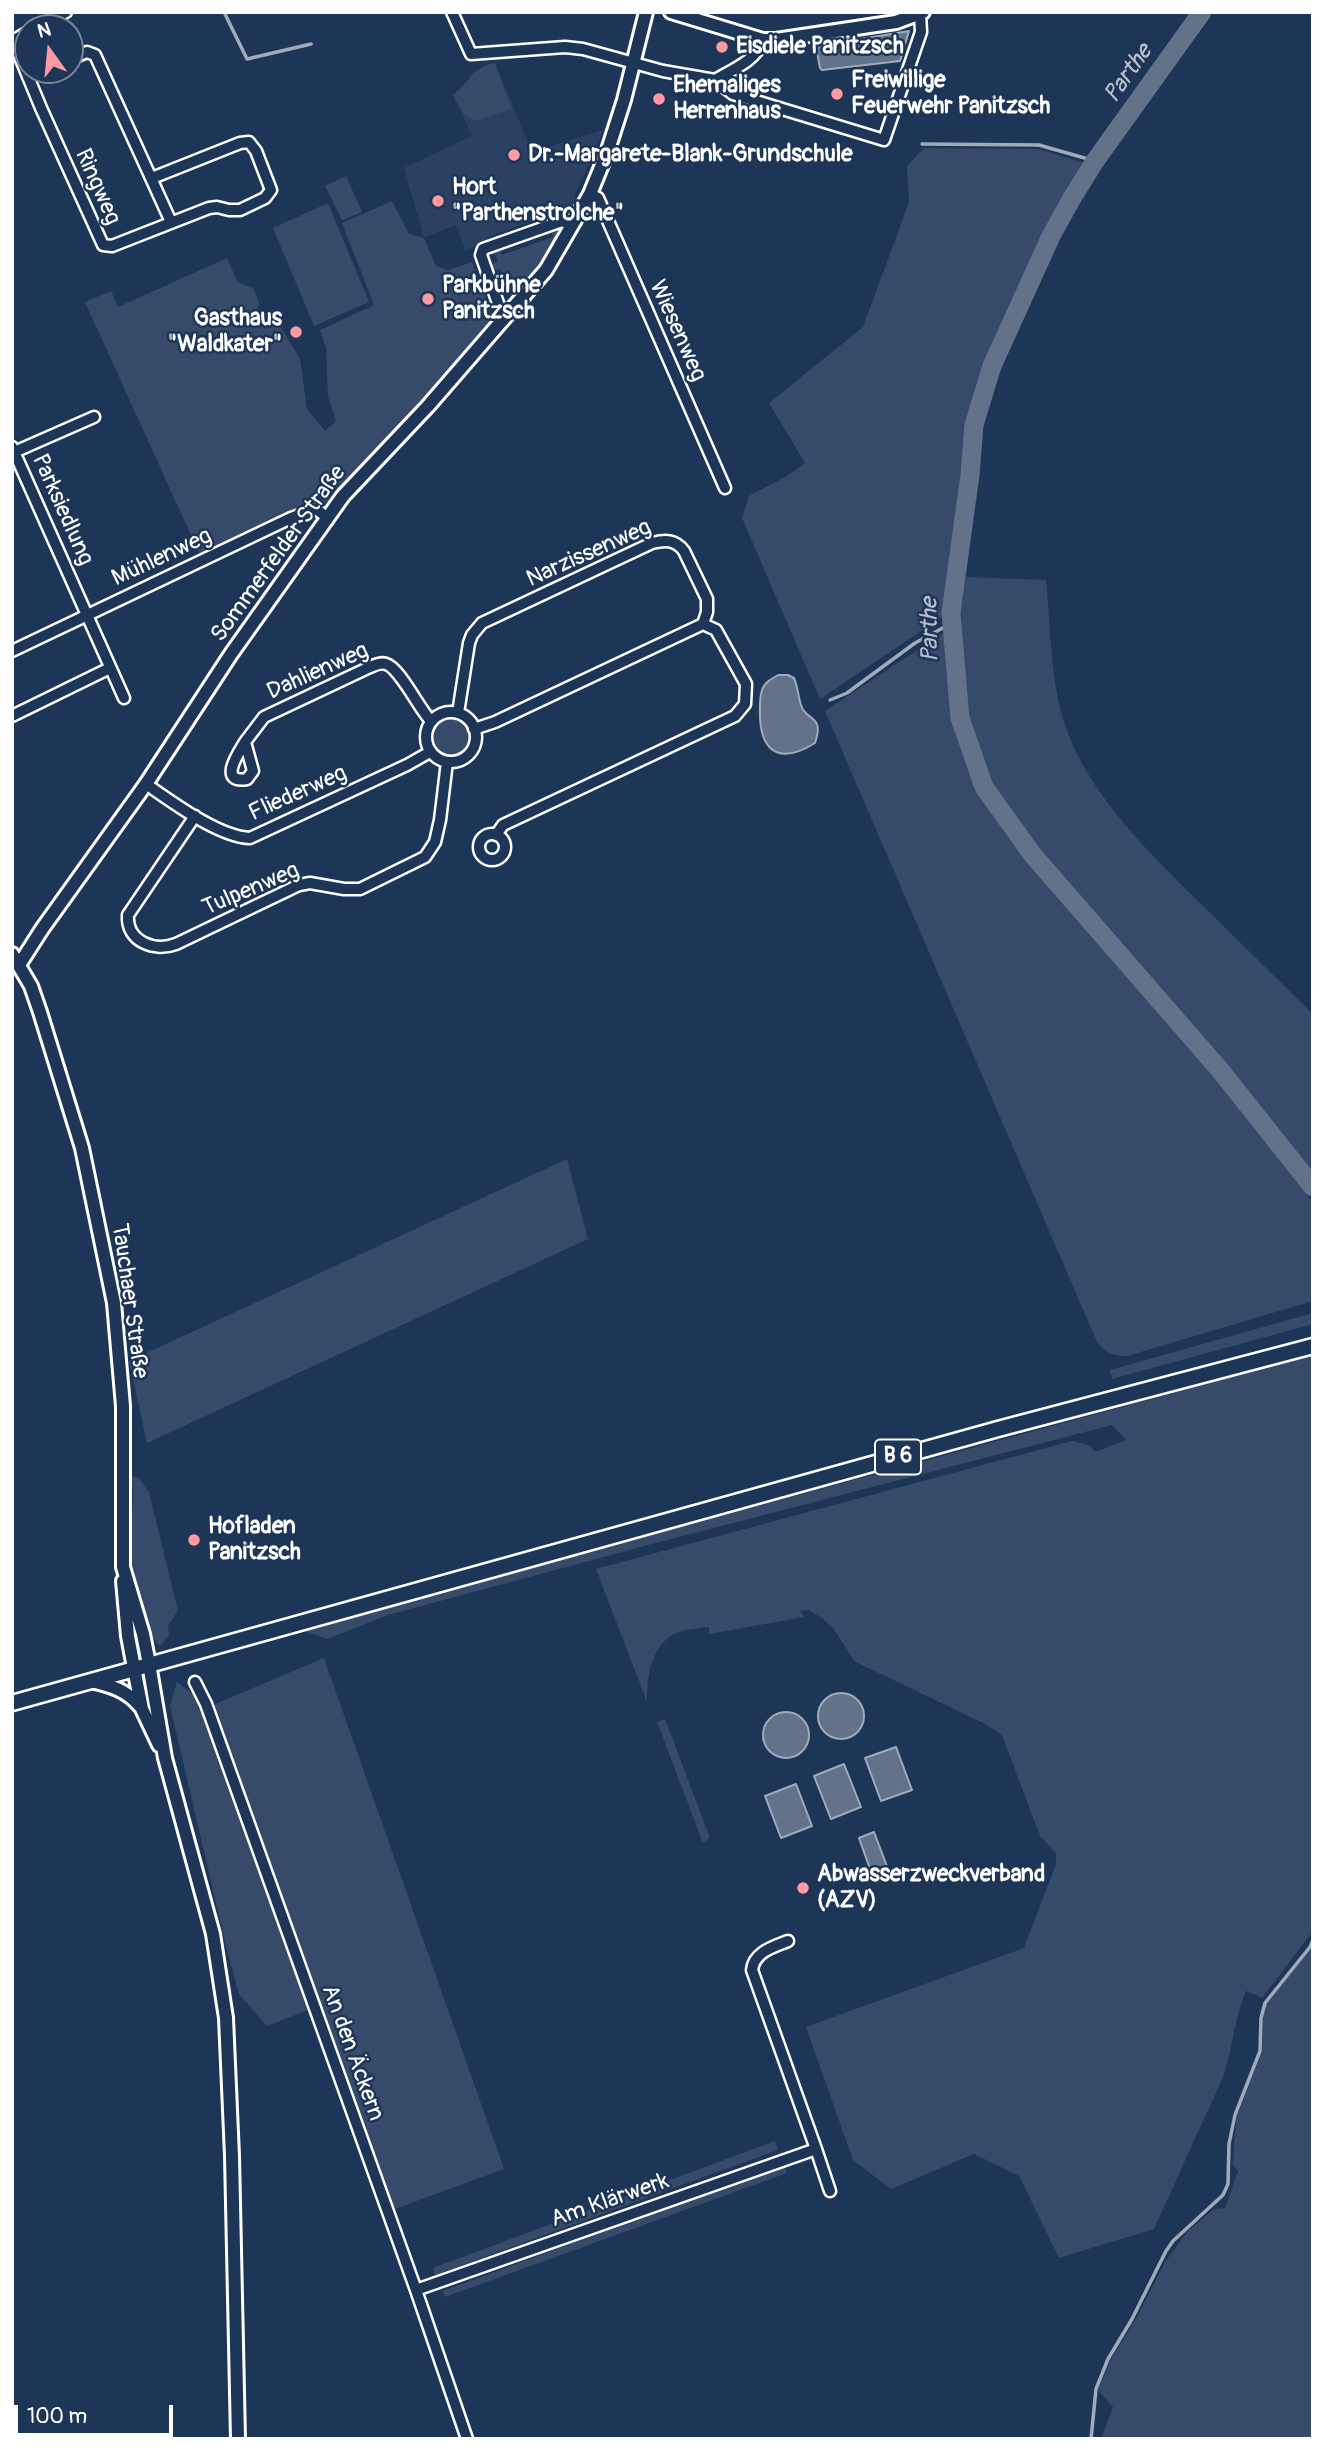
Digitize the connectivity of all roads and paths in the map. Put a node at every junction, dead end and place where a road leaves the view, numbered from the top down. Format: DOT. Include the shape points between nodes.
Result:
graph roads {
  1 [pos="452,12"];
  2 [pos="646,12"];
  3 [pos="671,12"];
  4 [pos="922,13"];
  5 [pos="763,40"];
  6 [pos="84,53"];
  7 [pos="632,63"];
  8 [pos="715,80"];
  9 [pos="31,84"];
  10 [pos="152,178"];
  11 [pos="590,194"];
  12 [pos="171,222"];
  13 [pos="572,225"];
  14 [pos="504,320"];
  15 [pos="94,417"];
  16 [pos="13,451"];
  17 [pos="725,488"];
  18 [pos="328,517"];
  19 [pos="88,615"];
  20 [pos="703,624"];
  21 [pos="12,650"];
  22 [pos="110,668"];
  23 [pos="124,698"];
  24 [pos="458,713"];
  25 [pos="12,716"];
  26 [pos="431,721"];
  27 [pos="474,729"];
  28 [pos="245,742"];
  29 [pos="430,752"];
  30 [pos="447,762"];
  31 [pos="146,784"];
  32 [pos="195,816"];
  33 [pos="496,835"];
  34 [pos="15,965"];
  35 [pos="1313,1346"];
  36 [pos="123,1567"];
  37 [pos="149,1664"];
  38 [pos="134,1668"];
  39 [pos="91,1681"];
  40 [pos="195,1682"];
  41 [pos="12,1703"];
  42 [pos="142,1709"];
  43 [pos="165,1758"];
  44 [pos="788,1941"];
  45 [pos="816,2149"];
  46 [pos="830,2191"];
  47 [pos="416,2290"];
  48 [pos="238,2439"];
  49 [pos="467,2439"];
  1 -- 7 [label="street" via="471,54 565,47"];
  2 -- 7 [label="street, Sommerfelder Straße"];
  3 -- 5 [label="street"];
  4 -- 5 [label="street" via="862,28"];
  4 -- 8 [label="street" via="921,32 884,140 733,94"];
  5 -- 8 [label="street" via="751,58"];
  6 -- 10 [label="street" via="95,55"];
  7 -- 8 [label="street"];
  7 -- 11 [label="street, Sommerfelder Straße" via="614,134"];
  9 -- 12 [label="street, Ringweg" via="103,245 112,246"];
  10 -- 12 [label="street"];
  10 -- 12 [label="street, Ringweg" via="240,143 249,142 256,151 271,187 267,197 240,210 214,207"];
  11 -- 13 [label="street, Sommerfelder Straße"];
  11 -- 17 [label="street, Wiesenweg" via="598,198"];
  13 -- 14 [label="street, Sommerfelder Straße" via="546,270"];
  13 -- 14 [label="street" via="562,220 483,249 481,256"];
  14 -- 18 [label="street, Sommerfelder Straße"];
  15 -- 16 [label="street, Parksiedlung"];
  16 -- 19 [label="street, Parksiedlung"];
  18 -- 19 [label="street, Mühlenweg" via="316,509 291,519"];
  18 -- 31 [label="street, Sommerfelder Straße"];
  19 -- 21 [label="street, Mühlenweg"];
  19 -- 22 [label="street, Parksiedlung"];
  20 -- 24 [label="street, Narzissenweg" via="706,599 684,551 667,540 652,543 476,628 469,643"];
  20 -- 27 [label="street"];
  20 -- 33 [label="street" via="716,630 746,684 745,704 735,716 503,825"];
  22 -- 23 [label="street, Parksiedlung"];
  22 -- 25 [label="street"];
  24 -- 26 [label="street" via="443,713"];
  24 -- 27 [label="street"];
  26 -- 28 [label="street, Dahlienweg" via="394,668 383,663 264,717"];
  26 -- 29 [label="street" via="426,739"];
  27 -- 30 [label="street" via="476,739 470,753"];
  29 -- 30 [label="street"];
  29 -- 32 [label="street, Fliederweg" via="250,838"];
  30 -- 32 [label="street, Tulpenweg" via="435,842 425,857 360,889 299,885 176,944 161,948 145,945 133,935 128,915"];
  31 -- 32 [label="street, Fliederweg"];
  31 -- 34 [label="street, Sommerfelder Straße"];
  34 -- 36 [label="street, Tauchaer Straße" via="31,986 82,1148 114,1303 123,1406"];
  35 -- 37 [label="main road, B 6"];
  36 -- 37 [label="street, Tauchaer Straße"];
  36 -- 38 [label="street"];
  37 -- 38 [label="main road, B 6"];
  37 -- 43 [label="street, Tauchaer Straße"];
  38 -- 39 [label="main road, B 6"];
  38 -- 42 [label="street"];
  39 -- 41 [label="main road, B 6"];
  39 -- 42 [label="street" via="117,1687"];
  40 -- 47 [label="street, An den Äckern"];
  42 -- 43 [label="street"];
  43 -- 48 [label="street" via="210,1920 225,2008"];
  44 -- 45 [label="street" via="763,1951 752,1970"];
  45 -- 46 [label="street"];
  45 -- 47 [label="street, Am Klärwerk"];
  47 -- 49 [label="street, An den Äckern"];
}
